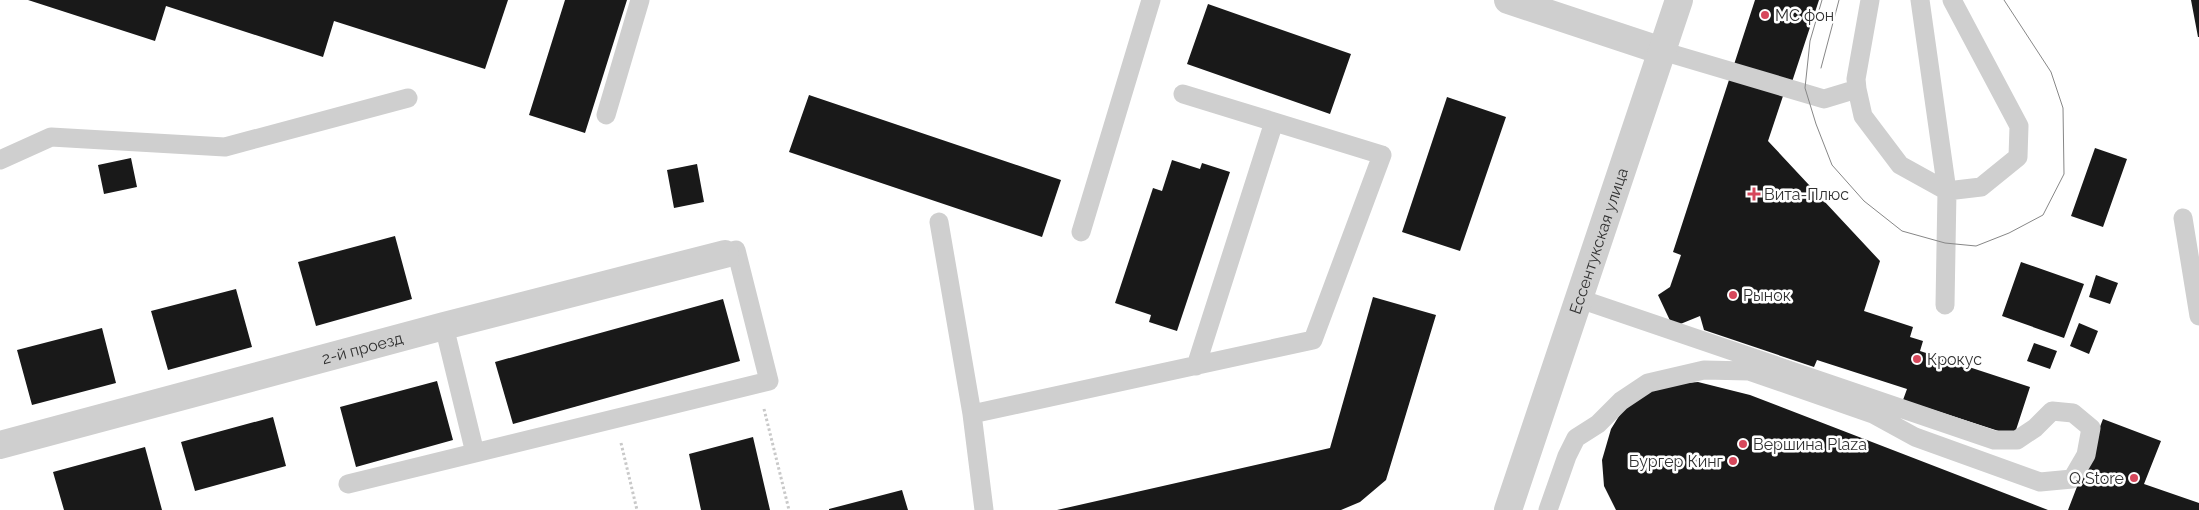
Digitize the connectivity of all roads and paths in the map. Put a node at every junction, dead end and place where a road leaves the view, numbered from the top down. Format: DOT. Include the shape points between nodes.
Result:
graph roads {
  1 [pos="640,0"];
  2 [pos="1151,0"];
  3 [pos="1508,0"];
  4 [pos="1679,0"];
  5 [pos="1870,0"];
  6 [pos="1920,0"];
  7 [pos="1952,0"];
  8 [pos="1662,51"];
  9 [pos="1857,89"];
  10 [pos="1183,94"];
  11 [pos="408,98"];
  12 [pos="606,115"];
  13 [pos="1274,122"];
  14 [pos="0,160"];
  15 [pos="1947,191"];
  16 [pos="2183,218"];
  17 [pos="938,222"];
  18 [pos="1081,232"];
  19 [pos="725,254"];
  20 [pos="1580,299"];
  21 [pos="1945,305"];
  22 [pos="2199,316"];
  23 [pos="444,326"];
  24 [pos="1196,366"];
  25 [pos="758,384"];
  26 [pos="972,414"];
  27 [pos="615,419"];
  28 [pos="0,445"];
  29 [pos="475,453"];
  30 [pos="1519,481"];
  31 [pos="348,484"];
  32 [pos="637,510"];
  33 [pos="789,510"];
  34 [pos="984,510"];
  35 [pos="1490,510"];
  36 [pos="1508,510"];
  37 [pos="1548,510"];
  1 -- 12 [label="lane"];
  2 -- 18 [label="lane"];
  3 -- 8 [label="street"];
  4 -- 8 [label="street, Ессентукская улица"];
  5 -- 9 [label="lane"];
  6 -- 15 [label="lane"];
  7 -- 15 [label="lane" via="2019,126 2018,157 1981,187"];
  8 -- 9 [label="lane" via="1824,99"];
  8 -- 20 [label="street, Ессентукская улица"];
  9 -- 15 [label="lane" via="1863,116 1900,164"];
  10 -- 13 [label="lane"];
  11 -- 14 [label="lane" via="225,147 51,137"];
  13 -- 24 [label="lane"];
  13 -- 24 [label="lane" via="1382,155 1314,340"];
  15 -- 21 [label="lane"];
  16 -- 22 [label="lane"];
  17 -- 26 [label="lane"];
  19 -- 23 [label="street, 2-й проезд"];
  19 -- 25 [label="lane" via="736,250 768,381"];
  20 -- 30 [label="street, Ессентукская улица"];
  20 -- 37 [label="lane" via="1994,440 2017,440 2052,412 2073,413 2091,428 2086,456 2072,479 2040,482 1915,437 1873,414 1749,371 1704,370 1648,383 1576,438"];
  23 -- 28 [label="street, 2-й проезд"];
  23 -- 29 [label="lane"];
  24 -- 26 [label="lane"];
  25 -- 27 [label="lane"];
  25 -- 33 [label="path"];
  26 -- 34 [label="lane"];
  27 -- 29 [label="lane"];
  27 -- 32 [label="path"];
  29 -- 31 [label="lane"];
  30 -- 35 [label="street, Ессентукская улица"];
  30 -- 36 [label="street, Ессентукская улица"];
}
